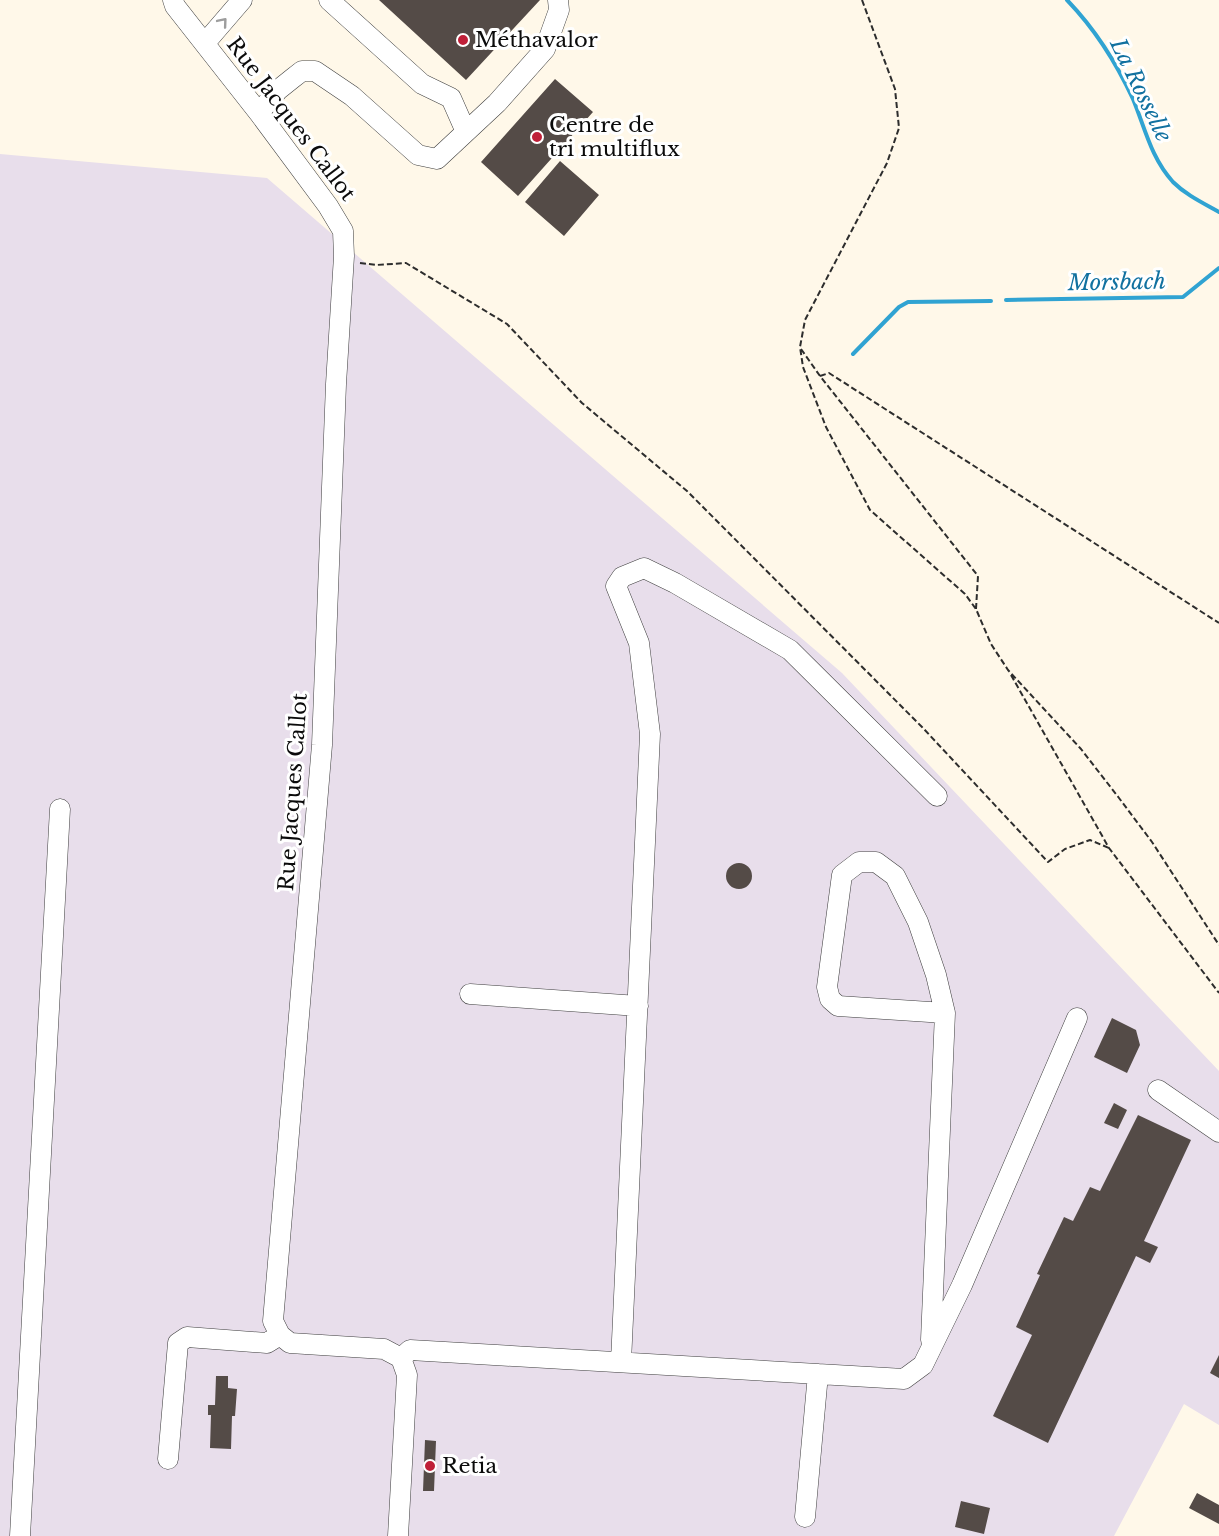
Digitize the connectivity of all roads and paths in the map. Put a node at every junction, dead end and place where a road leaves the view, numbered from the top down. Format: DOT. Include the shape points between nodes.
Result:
graph roads {
  1 [pos="173,0"];
  2 [pos="242,0"];
  3 [pos="330,0"];
  4 [pos="558,0"];
  5 [pos="862,0"];
  6 [pos="205,43"];
  7 [pos="259,113"];
  8 [pos="466,132"];
  9 [pos="344,256"];
  10 [pos="800,347"];
  11 [pos="820,376"];
  12 [pos="976,609"];
  13 [pos="1219,624"];
  14 [pos="1008,670"];
  15 [pos="937,796"];
  16 [pos="60,810"];
  17 [pos="1109,848"];
  18 [pos="1219,945"];
  19 [pos="1219,993"];
  20 [pos="470,994"];
  21 [pos="638,1006"];
  22 [pos="945,1013"];
  23 [pos="1077,1018"];
  24 [pos="1158,1090"];
  25 [pos="1219,1132"];
  26 [pos="280,1335"];
  27 [pos="931,1349"];
  28 [pos="401,1358"];
  29 [pos="621,1362"];
  30 [pos="818,1374"];
  31 [pos="168,1459"];
  32 [pos="806,1517"];
  33 [pos="20,1536"];
  34 [pos="398,1536"];
  1 -- 6 [label="street, Rue Jacques Callot"];
  6 -- 2 [label="street, one-way"];
  3 -- 8 [label="street" via="422,84 451,98"];
  4 -- 8 [label="street" via="559,10 545,49"];
  5 -- 10 [label="path" via="895,89 899,128 887,163 805,320"];
  6 -- 7 [label="street, Rue Jacques Callot"];
  7 -- 8 [label="street" via="278,90 302,71 315,71 352,96 418,155 437,159"];
  7 -- 9 [label="street, Rue Jacques Callot" via="343,231"];
  9 -- 17 [label="path" via="376,265 406,263 507,324 582,404 687,491 922,727 1048,862 1065,849 1090,840"];
  9 -- 26 [label="street, Rue Jacques Callot" via="322,745 273,1321"];
  10 -- 11 [label="path"];
  10 -- 12 [label="path" via="802,367 826,428 870,510 965,594"];
  11 -- 12 [label="path" via="978,576"];
  11 -- 13 [label="path" via="828,373"];
  12 -- 14 [label="path"];
  14 -- 17 [label="path"];
  14 -- 18 [label="path" via="1081,749 1119,798"];
  15 -- 21 [label="street" via="790,650 644,568 622,577 616,586 639,643 650,734"];
  16 -- 33 [label="street"];
  17 -- 19 [label="path"];
  20 -- 21 [label="street"];
  21 -- 29 [label="street"];
  22 -- 22 [label="street" via="918,922 894,876 876,862 859,862 842,875 827,987 830,999 838,1006"];
  22 -- 27 [label="street"];
  23 -- 27 [label="street"];
  24 -- 25 [label="street"];
  26 -- 28 [label="street" via="290,1343 384,1349"];
  26 -- 31 [label="street" via="267,1343 187,1337 177,1343"];
  27 -- 30 [label="street" via="923,1365 904,1379"];
  28 -- 29 [label="street" via="410,1350"];
  28 -- 34 [label="street" via="407,1375"];
  29 -- 30 [label="street"];
  30 -- 32 [label="street"];
}
